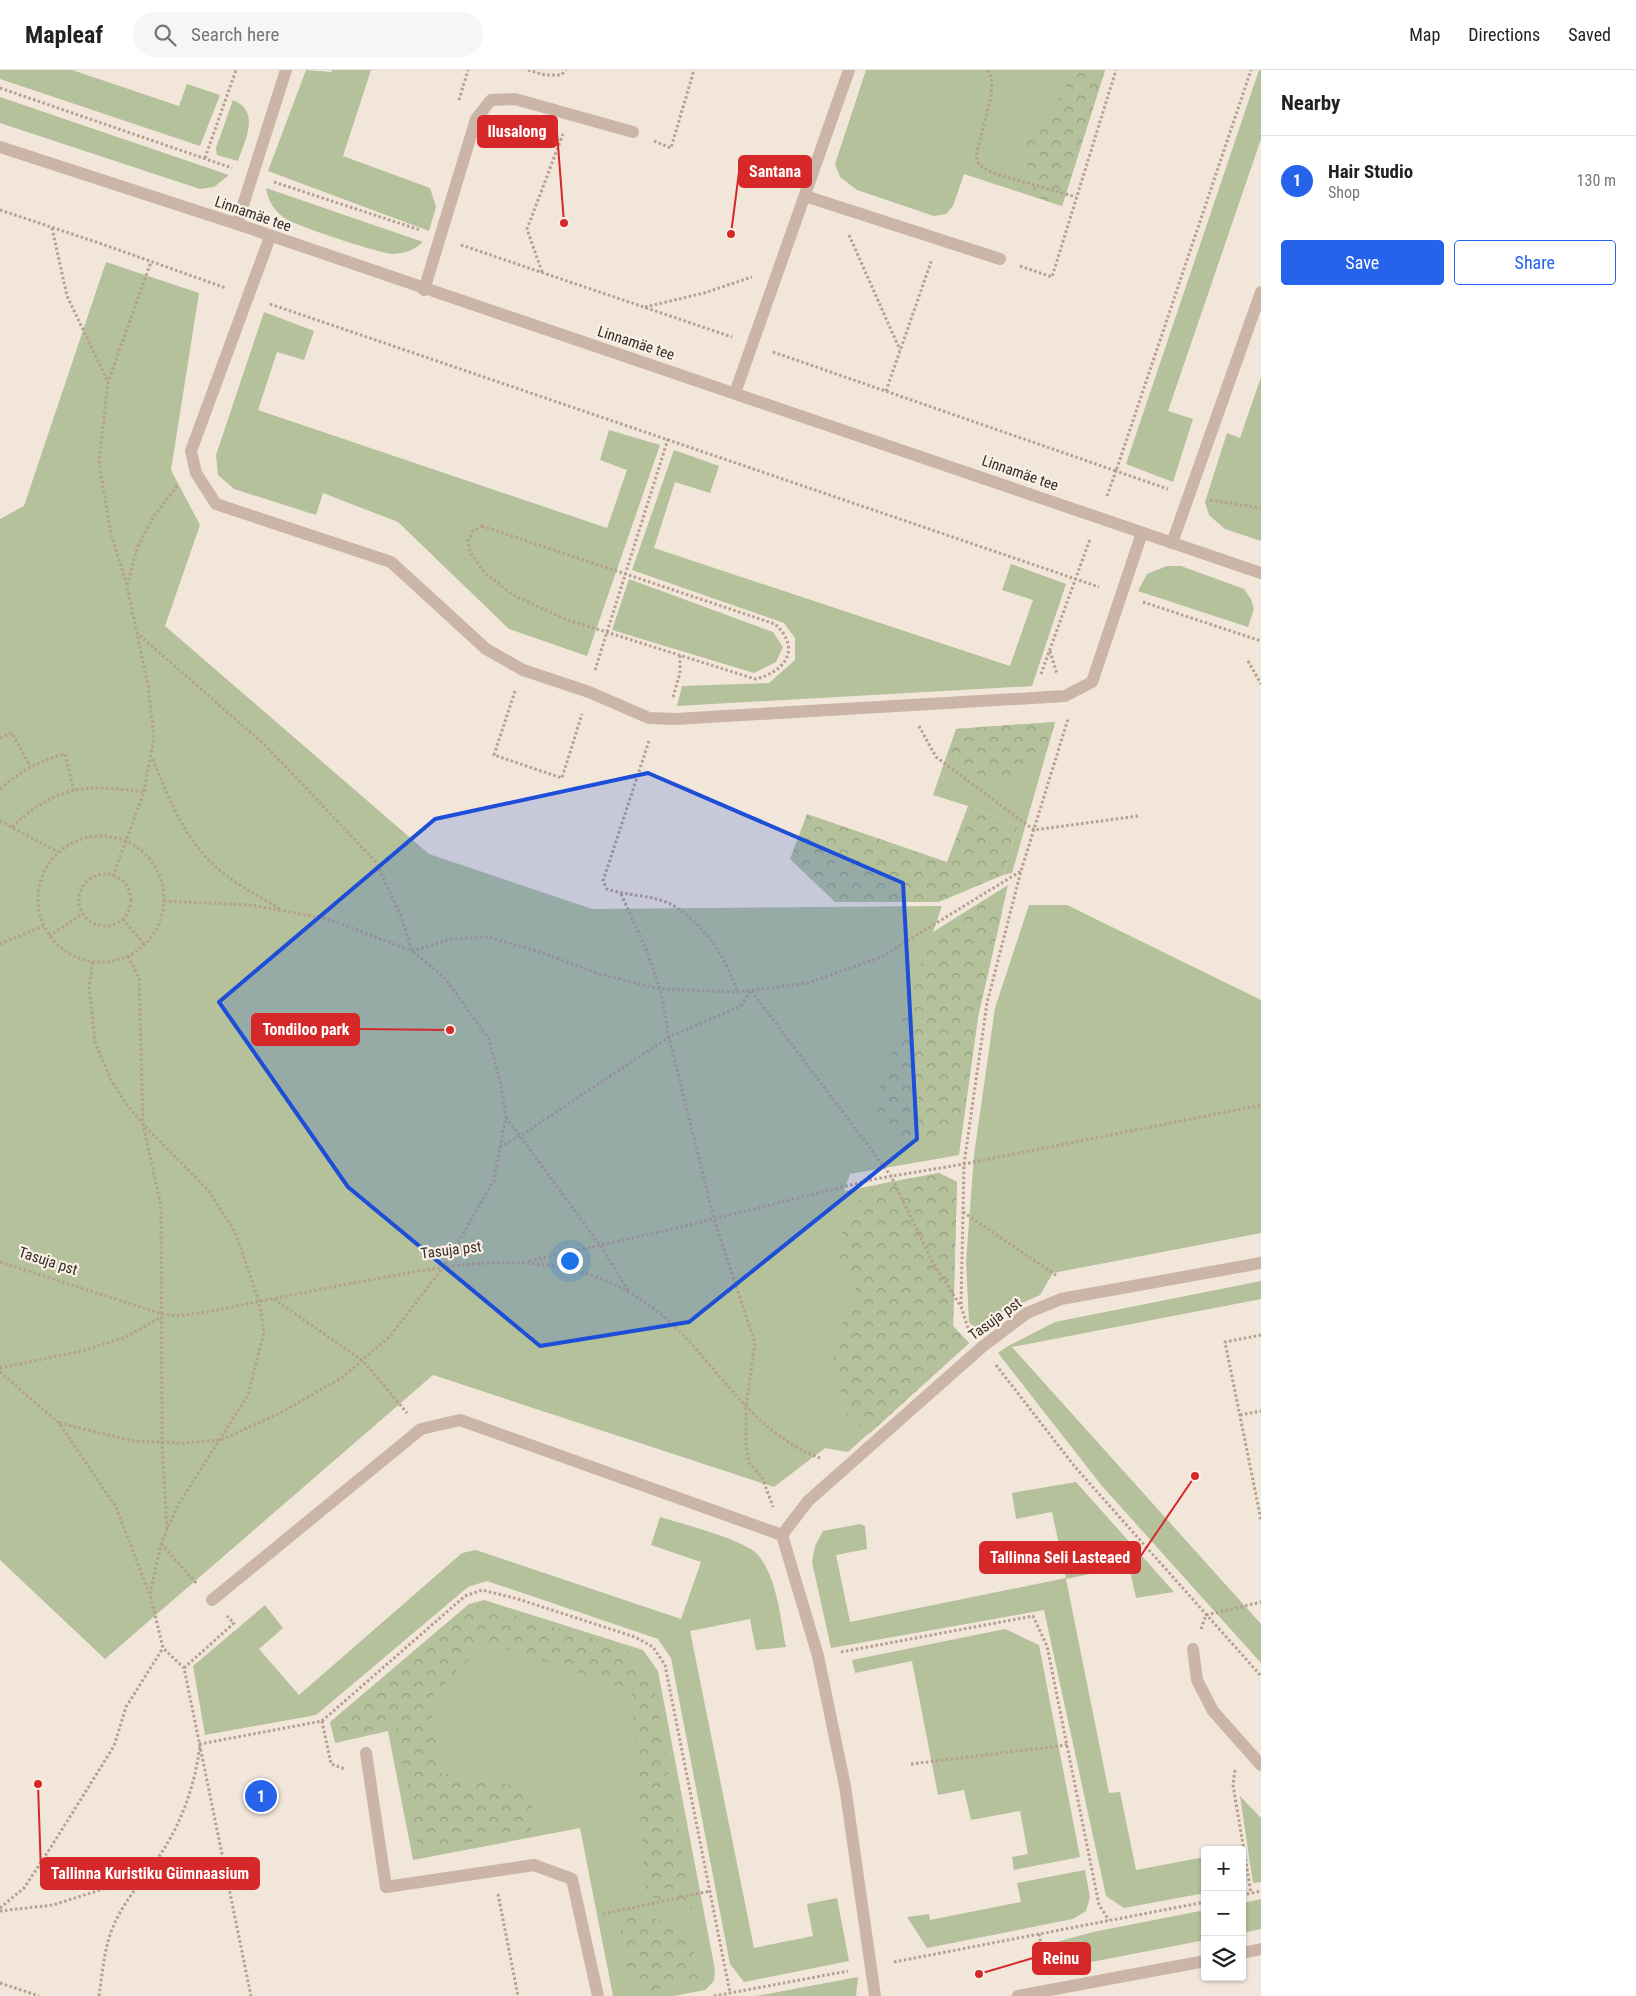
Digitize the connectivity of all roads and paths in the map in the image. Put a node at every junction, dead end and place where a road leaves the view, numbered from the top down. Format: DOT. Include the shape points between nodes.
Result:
graph roads {
  1 [pos="236,70"];
  2 [pos="286,70"];
  3 [pos="528,70"];
  4 [pos="566,70"];
  5 [pos="687,70"];
  6 [pos="849,70"];
  7 [pos="988,70"];
  8 [pos="1116,70"];
  9 [pos="1251,70"];
  10 [pos="694,71"];
  11 [pos="0,88"];
  12 [pos="571,114"];
  13 [pos="633,132"];
  14 [pos="0,146"];
  15 [pos="205,158"];
  16 [pos="252,175"];
  17 [pos="805,196"];
  18 [pos="1076,197"];
  19 [pos="838,207"];
  20 [pos="0,210"];
  21 [pos="237,224"];
  22 [pos="52,228"];
  23 [pos="270,237"];
  24 [pos="439,237"];
  25 [pos="939,240"];
  26 [pos="1000,259"];
  27 [pos="151,262"];
  28 [pos="779,268"];
  29 [pos="542,272"];
  30 [pos="424,290"];
  31 [pos="1261,292"];
  32 [pos="248,296"];
  33 [pos="645,308"];
  34 [pos="751,344"];
  35 [pos="900,351"];
  36 [pos="108,382"];
  37 [pos="886,391"];
  38 [pos="736,393"];
  39 [pos="668,439"];
  40 [pos="1116,472"];
  41 [pos="196,473"];
  42 [pos="1188,496"];
  43 [pos="1261,508"];
  44 [pos="1099,518"];
  45 [pos="1142,532"];
  46 [pos="1172,543"];
  47 [pos="1261,573"];
  48 [pos="624,575"];
  49 [pos="1076,578"];
  50 [pos="127,586"];
  51 [pos="1122,594"];
  52 [pos="606,632"];
  53 [pos="137,634"];
  54 [pos="1261,641"];
  55 [pos="1050,651"];
  56 [pos="680,655"];
  57 [pos="1248,661"];
  58 [pos="522,670"];
  59 [pos="1261,684"];
  60 [pos="589,692"];
  61 [pos="1064,696"];
  62 [pos="1033,699"];
  63 [pos="907,706"];
  64 [pos="656,718"];
  65 [pos="0,738"];
  66 [pos="152,757"];
  67 [pos="30,766"];
  68 [pos="0,789"];
  69 [pos="74,790"];
  70 [pos="144,792"];
  71 [pos="1138,816"];
  72 [pos="0,821"];
  73 [pos="12,828"];
  74 [pos="1034,830"];
  75 [pos="127,842"];
  76 [pos="58,852"];
  77 [pos="1021,871"];
  78 [pos="113,876"];
  79 [pos="621,894"];
  80 [pos="164,901"];
  81 [pos="283,910"];
  82 [pos="82,914"];
  83 [pos="123,919"];
  84 [pos="43,926"];
  85 [pos="49,936"];
  86 [pos="0,944"];
  87 [pos="145,945"];
  88 [pos="412,951"];
  89 [pos="128,956"];
  90 [pos="93,962"];
  91 [pos="660,989"];
  92 [pos="751,990"];
  93 [pos="737,992"];
  94 [pos="669,1037"];
  95 [pos="1261,1105"];
  96 [pos="506,1116"];
  97 [pos="143,1124"];
  98 [pos="520,1136"];
  99 [pos="500,1147"];
  100 [pos="964,1164"];
  101 [pos="891,1176"];
  102 [pos="963,1212"];
  103 [pos="714,1219"];
  104 [pos="600,1245"];
  105 [pos="0,1262"];
  106 [pos="526,1262"];
  107 [pos="1261,1263"];
  108 [pos="445,1266"];
  109 [pos="629,1293"];
  110 [pos="1086,1295"];
  111 [pos="274,1299"];
  112 [pos="259,1301"];
  113 [pos="961,1306"];
  114 [pos="162,1316"];
  115 [pos="1261,1335"];
  116 [pos="982,1347"];
  117 [pos="362,1360"];
  118 [pos="0,1370"];
  119 [pos="746,1406"];
  120 [pos="1261,1410"];
  121 [pos="1240,1415"];
  122 [pos="58,1423"];
  123 [pos="421,1429"];
  124 [pos="221,1440"];
  125 [pos="162,1443"];
  126 [pos="846,1468"];
  127 [pos="1260,1510"];
  128 [pos="1261,1520"];
  129 [pos="167,1532"];
  130 [pos="782,1534"];
  131 [pos="150,1594"];
  132 [pos="212,1600"];
  133 [pos="1261,1602"];
  134 [pos="1206,1615"];
  135 [pos="163,1648"];
  136 [pos="1193,1649"];
  137 [pos="818,1656"];
  138 [pos="1261,1676"];
  139 [pos="322,1721"];
  140 [pos="1239,1740"];
  141 [pos="200,1744"];
  142 [pos="1067,1745"];
  143 [pos="366,1753"];
  144 [pos="911,1764"];
  145 [pos="1261,1765"];
  146 [pos="370,1778"];
  147 [pos="493,1872"];
  148 [pos="144,1876"];
  149 [pos="710,1891"];
  150 [pos="1261,1891"];
  151 [pos="1251,1893"];
  152 [pos="1246,1894"];
  153 [pos="1201,1903"];
  154 [pos="0,1909"];
  155 [pos="581,1918"];
  156 [pos="1109,1920"];
  157 [pos="1261,1949"];
  158 [pos="1246,1952"];
  159 [pos="1201,1962"];
  160 [pos="870,1967"];
  161 [pos="0,1982"];
  162 [pos="730,1993"];
  163 [pos="39,1996"];
  164 [pos="98,1996"];
  165 [pos="251,1996"];
  166 [pos="518,1996"];
  167 [pos="598,1996"];
  168 [pos="714,1996"];
  169 [pos="875,1996"];
  170 [pos="1018,1996"];
  1 -- 15 [label="path"];
  2 -- 16 [label="street"];
  3 -- 4 [label="path" via="545,75 561,75"];
  5 -- 10 [label="path"];
  6 -- 17 [label="street"];
  7 -- 18 [label="path" via="992,79 991,97 976,154 979,165 993,173"];
  8 -- 18 [label="path"];
  9 -- 40 [label="path"];
  10 -- 13 [label="path" via="671,148"];
  11 -- 15 [label="path"];
  12 -- 13 [label="street"];
  12 -- 24 [label="street" via="515,99 491,100 476,119"];
  12 -- 29 [label="path" via="527,228"];
  14 -- 21 [label="street, Linnamäe tee"];
  15 -- 16 [label="path"];
  16 -- 21 [label="street"];
  16 -- 24 [label="path"];
  17 -- 19 [label="street"];
  17 -- 28 [label="street"];
  18 -- 26 [label="path" via="1052,277"];
  19 -- 25 [label="street"];
  19 -- 35 [label="path"];
  20 -- 22 [label="path"];
  21 -- 23 [label="street, Linnamäe tee"];
  22 -- 27 [label="path"];
  22 -- 36 [label="path" via="67,296"];
  23 -- 30 [label="street, Linnamäe tee"];
  23 -- 32 [label="street"];
  24 -- 29 [label="path"];
  24 -- 30 [label="street"];
  25 -- 26 [label="street"];
  25 -- 35 [label="path"];
  27 -- 32 [label="path"];
  27 -- 36 [label="path"];
  28 -- 33 [label="path" via="704,293"];
  28 -- 34 [label="street"];
  29 -- 33 [label="path"];
  30 -- 38 [label="street, Linnamäe tee"];
  31 -- 42 [label="street"];
  32 -- 39 [label="path"];
  32 -- 41 [label="street" via="191,451"];
  33 -- 34 [label="path"];
  34 -- 37 [label="path"];
  34 -- 38 [label="street"];
  35 -- 37 [label="path"];
  36 -- 50 [label="path" via="99,462 111,534"];
  37 -- 40 [label="path"];
  38 -- 44 [label="street, Linnamäe tee"];
  39 -- 48 [label="path"];
  39 -- 49 [label="path"];
  40 -- 42 [label="path"];
  40 -- 44 [label="path"];
  41 -- 50 [label="path" via="181,481 154,516 137,548"];
  41 -- 58 [label="street" via="216,504 391,562 486,650"];
  42 -- 43 [label="path"];
  42 -- 46 [label="street"];
  44 -- 45 [label="street, Linnamäe tee"];
  44 -- 49 [label="path"];
  45 -- 46 [label="street, Linnamäe tee"];
  45 -- 51 [label="street"];
  46 -- 47 [label="street, Linnamäe tee"];
  48 -- 52 [label="path"];
  48 -- 52 [label="path" via="482,526 473,530 468,542 470,552 485,573 513,595 565,619"];
  48 -- 56 [label="path" via="774,624 789,642 789,653 783,664 769,676 754,679"];
  49 -- 51 [label="path"];
  49 -- 55 [label="path"];
  50 -- 53 [label="path"];
  51 -- 54 [label="path"];
  51 -- 61 [label="street" via="1092,682"];
  52 -- 56 [label="path"];
  52 -- 60 [label="path"];
  53 -- 66 [label="path" via="148,685 154,736"];
  53 -- 88 [label="path" via="267,747 375,862 401,916"];
  55 -- 61 [label="path"];
  55 -- 62 [label="path"];
  56 -- 64 [label="path" via="680,673 671,701"];
  57 -- 59 [label="path"];
  58 -- 60 [label="street"];
  58 -- 60 [label="path" via="494,755 562,778"];
  60 -- 64 [label="street" via="649,718"];
  61 -- 62 [label="street"];
  61 -- 74 [label="path" via="1069,716"];
  62 -- 63 [label="street"];
  63 -- 64 [label="street"];
  63 -- 74 [label="path" via="936,756"];
  64 -- 79 [label="path" via="603,881 607,889"];
  65 -- 67 [label="path" via="12,733"];
  66 -- 70 [label="path"];
  66 -- 81 [label="path" via="168,799 189,837 216,868"];
  67 -- 68 [label="path"];
  67 -- 69 [label="path" via="65,754"];
  69 -- 70 [label="path" via="108,787"];
  69 -- 73 [label="path" via="49,799"];
  70 -- 75 [label="path"];
  71 -- 74 [label="path"];
  72 -- 73 [label="path"];
  73 -- 76 [label="path"];
  74 -- 77 [label="path"];
  75 -- 76 [label="path" via="109,836 91,837"];
  75 -- 78 [label="path"];
  75 -- 80 [label="path" via="141,850 153,863 160,878"];
  76 -- 84 [label="path" via="38,886 38,907"];
  77 -- 92 [label="path" via="881,957 808,983"];
  77 -- 100 [label="path" via="986,1003"];
  78 -- 82 [label="path" via="103,874 87,881 79,896"];
  78 -- 83 [label="path" via="119,878 130,892 130,909"];
  79 -- 91 [label="path"];
  79 -- 93 [label="path" via="664,901 683,912 714,944 733,975"];
  80 -- 81 [label="path" via="252,905"];
  80 -- 87 [label="path" via="156,930"];
  81 -- 88 [label="path" via="331,920"];
  82 -- 83 [label="path" via="95,925 103,927"];
  82 -- 85 [label="path"];
  83 -- 87 [label="path"];
  84 -- 85 [label="path"];
  84 -- 86 [label="path"];
  85 -- 90 [label="path" via="76,958"];
  87 -- 89 [label="path"];
  88 -- 91 [label="path" via="452,939 488,937 599,974"];
  88 -- 96 [label="path" via="444,977 489,1039"];
  89 -- 90 [label="path"];
  89 -- 97 [label="path" via="139,978"];
  90 -- 97 [label="path" via="89,986 95,1042 112,1080"];
  91 -- 93 [label="path"];
  91 -- 94 [label="path"];
  92 -- 93 [label="path"];
  92 -- 94 [label="path" via="741,1006"];
  92 -- 101 [label="path"];
  94 -- 98 [label="path"];
  94 -- 103 [label="path"];
  95 -- 100 [label="path"];
  96 -- 98 [label="path"];
  96 -- 99 [label="path"];
  97 -- 112 [label="path" via="208,1190 235,1232"];
  97 -- 114 [label="path" via="161,1206"];
  98 -- 99 [label="path"];
  98 -- 104 [label="path"];
  99 -- 108 [label="path" via="494,1180"];
  100 -- 101 [label="path"];
  100 -- 102 [label="path"];
  101 -- 103 [label="path"];
  101 -- 113 [label="path" via="932,1261"];
  102 -- 110 [label="path"];
  102 -- 113 [label="path"];
  103 -- 104 [label="path"];
  103 -- 119 [label="path" via="755,1342"];
  104 -- 106 [label="path"];
  104 -- 109 [label="path"];
  105 -- 114 [label="path, Tasuja pst"];
  106 -- 108 [label="path, Tasuja pst"];
  106 -- 109 [label="path, Tasuja pst" via="568,1267 615,1284"];
  107 -- 110 [label="street, Tasuja pst"];
  108 -- 111 [label="path, Tasuja pst"];
  108 -- 117 [label="path" via="390,1336"];
  109 -- 119 [label="path, Tasuja pst" via="651,1305 691,1342"];
  110 -- 116 [label="street, Tasuja pst" via="1061,1299 1027,1313"];
  111 -- 112 [label="path, Tasuja pst"];
  111 -- 117 [label="path"];
  112 -- 114 [label="path, Tasuja pst" via="207,1312"];
  112 -- 124 [label="path" via="264,1332 258,1364 248,1395"];
  113 -- 116 [label="path" via="973,1338"];
  114 -- 118 [label="path" via="117,1340"];
  114 -- 125 [label="path"];
  115 -- 121 [label="path" via="1225,1342"];
  116 -- 126 [label="street, Tasuja pst"];
  116 -- 134 [label="path" via="1075,1468"];
  117 -- 123 [label="path"];
  117 -- 124 [label="path" via="343,1377 282,1412"];
  118 -- 122 [label="path"];
  119 -- 126 [label="path, Tasuja pst" via="766,1427 804,1452"];
  119 -- 130 [label="path" via="748,1463 762,1477"];
  120 -- 121 [label="path"];
  121 -- 127 [label="path"];
  122 -- 125 [label="path" via="134,1441"];
  122 -- 131 [label="path" via="116,1507"];
  123 -- 130 [label="street" via="460,1420"];
  123 -- 132 [label="street"];
  124 -- 125 [label="path"];
  124 -- 129 [label="path" via="178,1505"];
  125 -- 129 [label="path"];
  126 -- 130 [label="street, Tasuja pst" via="808,1502"];
  127 -- 128 [label="path"];
  129 -- 131 [label="path" via="161,1544"];
  130 -- 137 [label="street"];
  131 -- 135 [label="path"];
  133 -- 134 [label="path"];
  134 -- 136 [label="path"];
  134 -- 138 [label="path"];
  135 -- 141 [label="path" via="184,1668"];
  135 -- 154 [label="path" via="126,1707 114,1746 51,1847 24,1888"];
  136 -- 140 [label="street" via="1197,1680 1213,1711"];
  137 -- 142 [label="path" via="1033,1616 1047,1646"];
  137 -- 160 [label="street" via="845,1786"];
  139 -- 141 [label="path"];
  139 -- 146 [label="path" via="331,1764"];
  139 -- 149 [label="path" via="465,1596 482,1590 635,1637 653,1647 665,1665"];
  140 -- 145 [label="street"];
  140 -- 151 [label="path" via="1233,1785"];
  141 -- 148 [label="path" via="197,1771 180,1817 163,1851"];
  141 -- 165 [label="path"];
  142 -- 144 [label="path"];
  142 -- 156 [label="path" via="1100,1905"];
  143 -- 146 [label="street"];
  146 -- 147 [label="street" via="386,1887"];
  147 -- 155 [label="street" via="534,1865 572,1879"];
  147 -- 166 [label="path"];
  148 -- 154 [label="path" via="53,1905"];
  148 -- 164 [label="path" via="111,1932"];
  149 -- 155 [label="path"];
  149 -- 162 [label="path"];
  150 -- 151 [label="path"];
  151 -- 152 [label="path"];
  153 -- 156 [label="path"];
  155 -- 167 [label="street"];
  156 -- 160 [label="path"];
  157 -- 158 [label="street"];
  159 -- 170 [label="street"];
  160 -- 162 [label="path"];
  160 -- 169 [label="street"];
  161 -- 163 [label="path"];
  162 -- 168 [label="path"];
}
